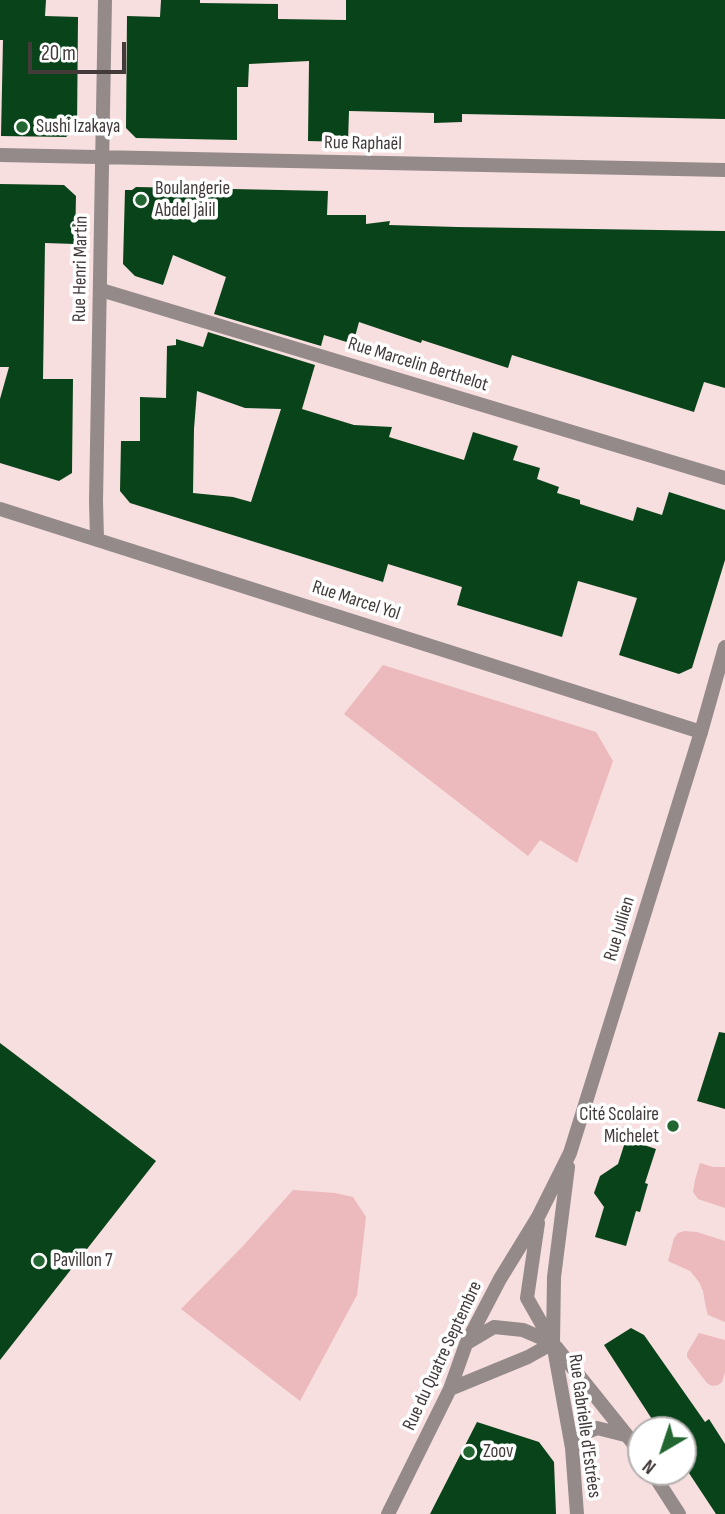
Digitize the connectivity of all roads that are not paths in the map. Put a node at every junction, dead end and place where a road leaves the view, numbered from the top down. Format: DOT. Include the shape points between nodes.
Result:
graph roads {
  1 [pos="105,0"];
  2 [pos="0,155"];
  3 [pos="102,158"];
  4 [pos="725,170"];
  5 [pos="101,290"];
  6 [pos="725,478"];
  7 [pos="0,509"];
  8 [pos="97,539"];
  9 [pos="725,647"];
  10 [pos="701,732"];
  11 [pos="570,1153"];
  12 [pos="538,1217"];
  13 [pos="553,1343"];
  14 [pos="466,1344"];
  15 [pos="450,1390"];
  16 [pos="625,1435"];
  17 [pos="627,1438"];
  18 [pos="572,1448"];
  19 [pos="661,1486"];
  20 [pos="388,1514"];
  21 [pos="577,1514"];
  22 [pos="679,1514"];
  1 -- 3 [label="street, Rue Henri Martin"];
  2 -- 3 [label="street, Rue Raphaël"];
  3 -- 4 [label="street, Rue Raphaël"];
  3 -- 5 [label="street, Rue Henri Martin"];
  5 -- 6 [label="street, Rue Marcelin Berthelot"];
  5 -- 8 [label="street, Rue Henri Martin"];
  7 -- 8 [label="street, Rue Marcel Yol"];
  8 -- 10 [label="street, Rue Marcel Yol"];
  9 -- 10 [label="street, Rue Jullien"];
  10 -- 11 [label="street, Rue Jullien"];
  11 -- 12 [label="street, Rue Jullien"];
  11 -- 13 [label="street" via="554,1277"];
  12 -- 13 [label="street" via="527,1298"];
  12 -- 14 [label="street, Rue du Quatre Septembre"];
  13 -- 14 [label="street" via="523,1330 494,1327"];
  13 -- 15 [label="street"];
  13 -- 16 [label="street"];
  13 -- 18 [label="street, Rue Gabrielle d'Estrées"];
  14 -- 15 [label="street, Rue du Quatre Septembre"];
  15 -- 20 [label="street, Rue du Quatre Septembre"];
  16 -- 17 [label="street"];
  16 -- 18 [label="street" via="597,1428 585,1433"];
  18 -- 21 [label="street, Rue Gabrielle d'Estrées"];
  19 -- 22 [label="street"];
}
